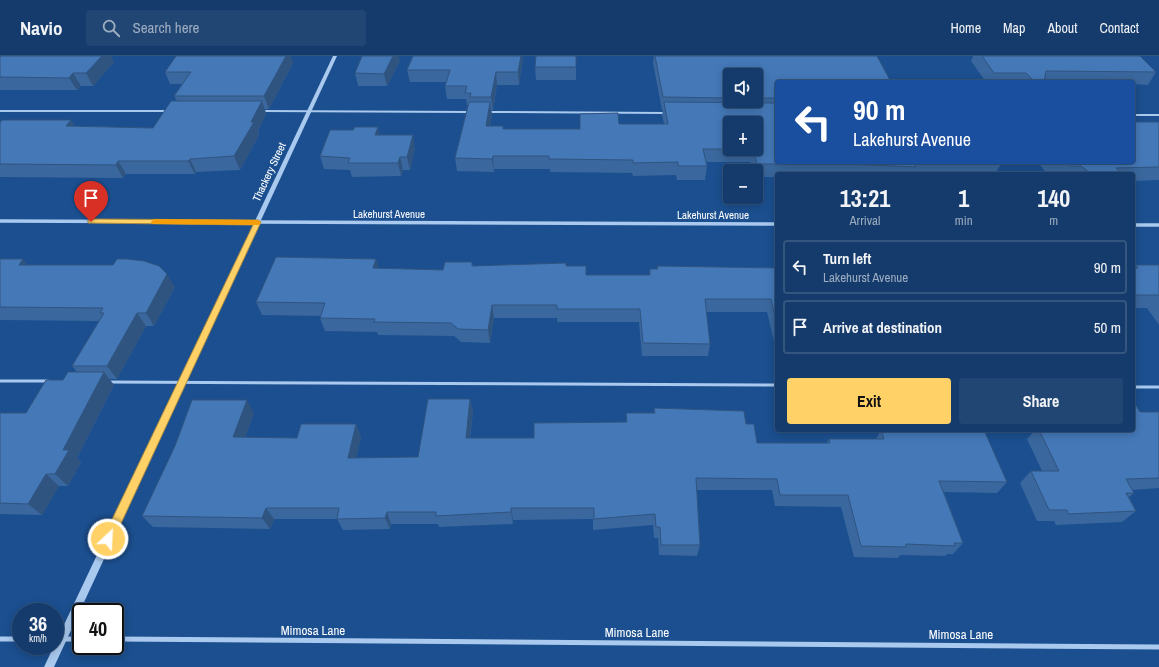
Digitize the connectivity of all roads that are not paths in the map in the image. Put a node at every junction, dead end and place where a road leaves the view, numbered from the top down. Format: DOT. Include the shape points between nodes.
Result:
graph roads {
  1 [pos="335,56"];
  2 [pos="175,111"];
  3 [pos="254,111"];
  4 [pos="310,111"];
  5 [pos="0,112"];
  6 [pos="476,112"];
  7 [pos="484,112"];
  8 [pos="674,113"];
  9 [pos="1135,115"];
  10 [pos="1159,115"];
  11 [pos="0,221"];
  12 [pos="258,222"];
  13 [pos="775,224"];
  14 [pos="1135,225"];
  15 [pos="1159,225"];
  16 [pos="0,381"];
  17 [pos="55,382"];
  18 [pos="103,382"];
  19 [pos="182,382"];
  20 [pos="775,385"];
  21 [pos="1135,387"];
  22 [pos="1159,387"];
  23 [pos="64,627"];
  24 [pos="0,639"];
  25 [pos="12,639"];
  26 [pos="124,639"];
  27 [pos="1159,647"];
  28 [pos="52,655"];
  29 [pos="48,667"];
  1 -- 4 [label="street, Thackery Street"];
  2 -- 5 [label="lane"];
  3 -- 4 [label="lane"];
  4 -- 6 [label="lane"];
  4 -- 12 [label="street, Thackery Street"];
  7 -- 8 [label="lane"];
  9 -- 10 [label="lane"];
  11 -- 12 [label="street, Lakehurst Avenue"];
  12 -- 13 [label="street, Lakehurst Avenue"];
  12 -- 19 [label="street, Thackery Street"];
  14 -- 15 [label="street"];
  16 -- 17 [label="lane"];
  18 -- 19 [label="lane"];
  19 -- 20 [label="lane"];
  19 -- 23 [label="street, Thackery Street"];
  21 -- 22 [label="lane"];
  24 -- 25 [label="street"];
  26 -- 27 [label="street, Mimosa Lane"];
  28 -- 29 [label="street, Thackery Street"];
}
